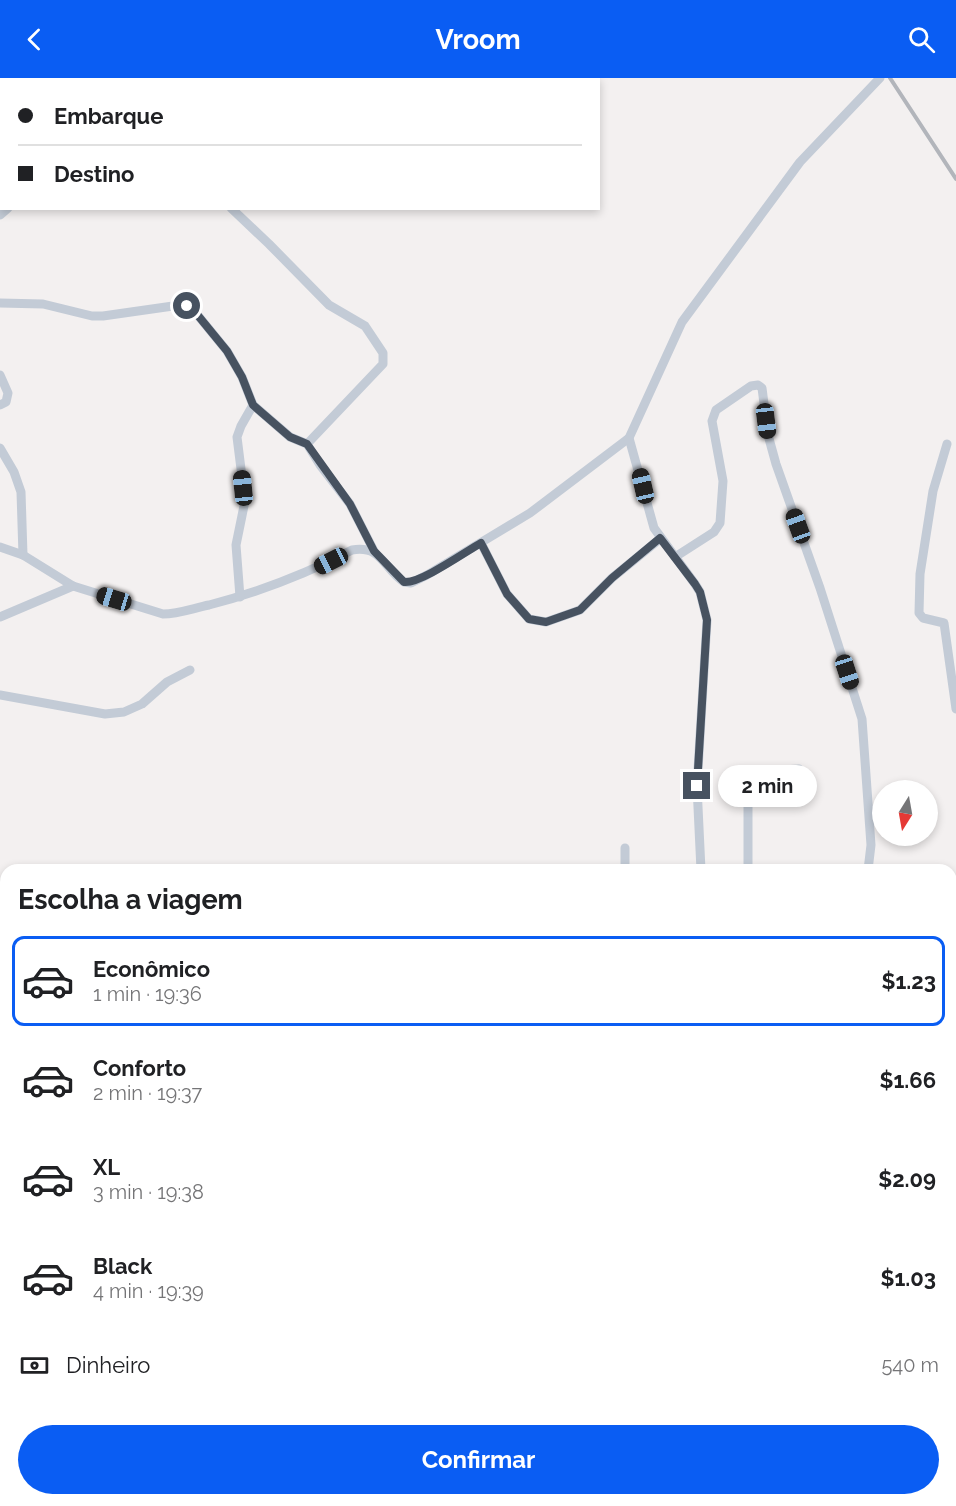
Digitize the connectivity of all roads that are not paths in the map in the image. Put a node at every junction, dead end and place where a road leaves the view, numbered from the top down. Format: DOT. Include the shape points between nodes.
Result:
graph roads {
  1 [pos="880,78"];
  2 [pos="233,210"];
  3 [pos="0,303"];
  4 [pos="0,375"];
  5 [pos="0,405"];
  6 [pos="253,405"];
  7 [pos="629,438"];
  8 [pos="307,444"];
  9 [pos="947,444"];
  10 [pos="0,448"];
  11 [pos="660,538"];
  12 [pos="481,543"];
  13 [pos="0,547"];
  14 [pos="374,551"];
  15 [pos="23,555"];
  16 [pos="675,557"];
  17 [pos="73,586"];
  18 [pos="240,597"];
  19 [pos="0,617"];
  20 [pos="190,670"];
  21 [pos="0,695"];
  22 [pos="956,709"];
  23 [pos="799,769"];
  24 [pos="625,848"];
  25 [pos="625,864"];
  26 [pos="701,864"];
  27 [pos="748,864"];
  28 [pos="869,864"];
  1 -- 7 [label="street" via="800,162 682,322"];
  2 -- 8 [label="street" via="329,305 365,326 383,353 383,364"];
  3 -- 6 [label="street" via="43,304 92,316 191,307 227,351"];
  4 -- 5 [label="street" via="8,393 6,402"];
  6 -- 8 [label="street" via="290,437"];
  6 -- 18 [label="street" via="237,437 245,501 236,545"];
  7 -- 11 [label="street"];
  7 -- 12 [label="street" via="530,513"];
  8 -- 14 [label="street" via="350,504"];
  9 -- 22 [label="street" via="933,491 920,574 919,613 922,618 944,623"];
  10 -- 15 [label="street" via="21,492"];
  11 -- 12 [label="street" via="580,610 546,622 529,619 507,594"];
  11 -- 16 [label="street"];
  12 -- 14 [label="street" via="411,583 400,579"];
  13 -- 15 [label="street"];
  14 -- 18 [label="street" via="352,550 309,572"];
  15 -- 17 [label="street"];
  16 -- 26 [label="street" via="700,592 707,620 697,786"];
  16 -- 28 [label="street" via="714,532 720,523 723,471 713,414 750,386 758,385 762,388 776,464 862,719 871,845"];
  17 -- 18 [label="street" via="163,614"];
  17 -- 19 [label="street"];
  20 -- 21 [label="street" via="124,712 105,714"];
  23 -- 27 [label="street" via="767,771 751,780"];
  24 -- 25 [label="street"];
}
